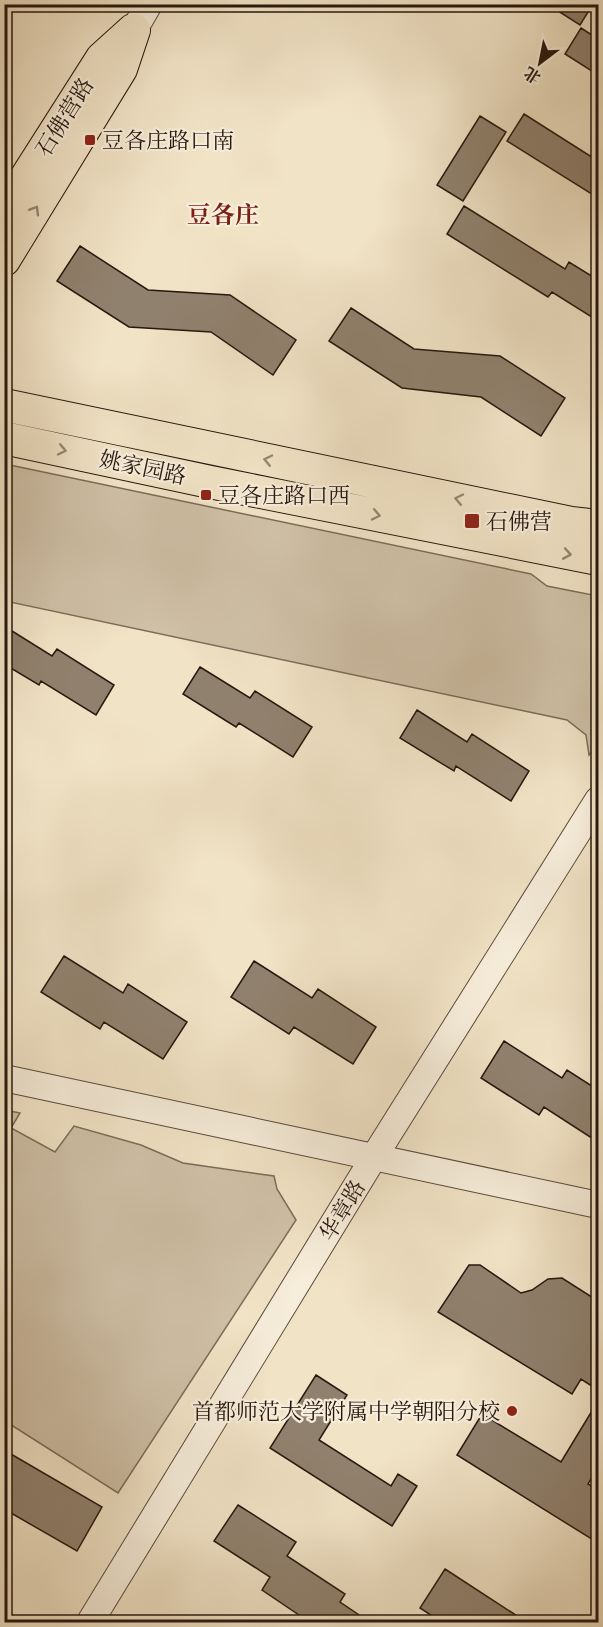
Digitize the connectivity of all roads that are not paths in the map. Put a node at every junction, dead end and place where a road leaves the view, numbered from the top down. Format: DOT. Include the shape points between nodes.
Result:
graph roads {
  1 [pos="141,17"];
  2 [pos="4,213"];
  3 [pos="4,260"];
  4 [pos="4,405"];
  5 [pos="4,438"];
  6 [pos="598,526"];
  7 [pos="598,559"];
  8 [pos="598,800"];
  9 [pos="4,1078"];
  10 [pos="374,1157"];
  11 [pos="598,1205"];
  12 [pos="90,1623"];
  1 -- 2 [label="main road, 石佛营路" via="102,58"];
  3 -- 1 [label="main road, 石佛营路, one-way" via="121,69"];
  6 -- 4 [label="main road, 姚家园路, one-way"];
  5 -- 7 [label="main road, 姚家园路, one-way"];
  8 -- 10 [label="street, 华章路"];
  9 -- 10 [label="street"];
  10 -- 11 [label="street"];
  10 -- 12 [label="street, 华章路"];
}
